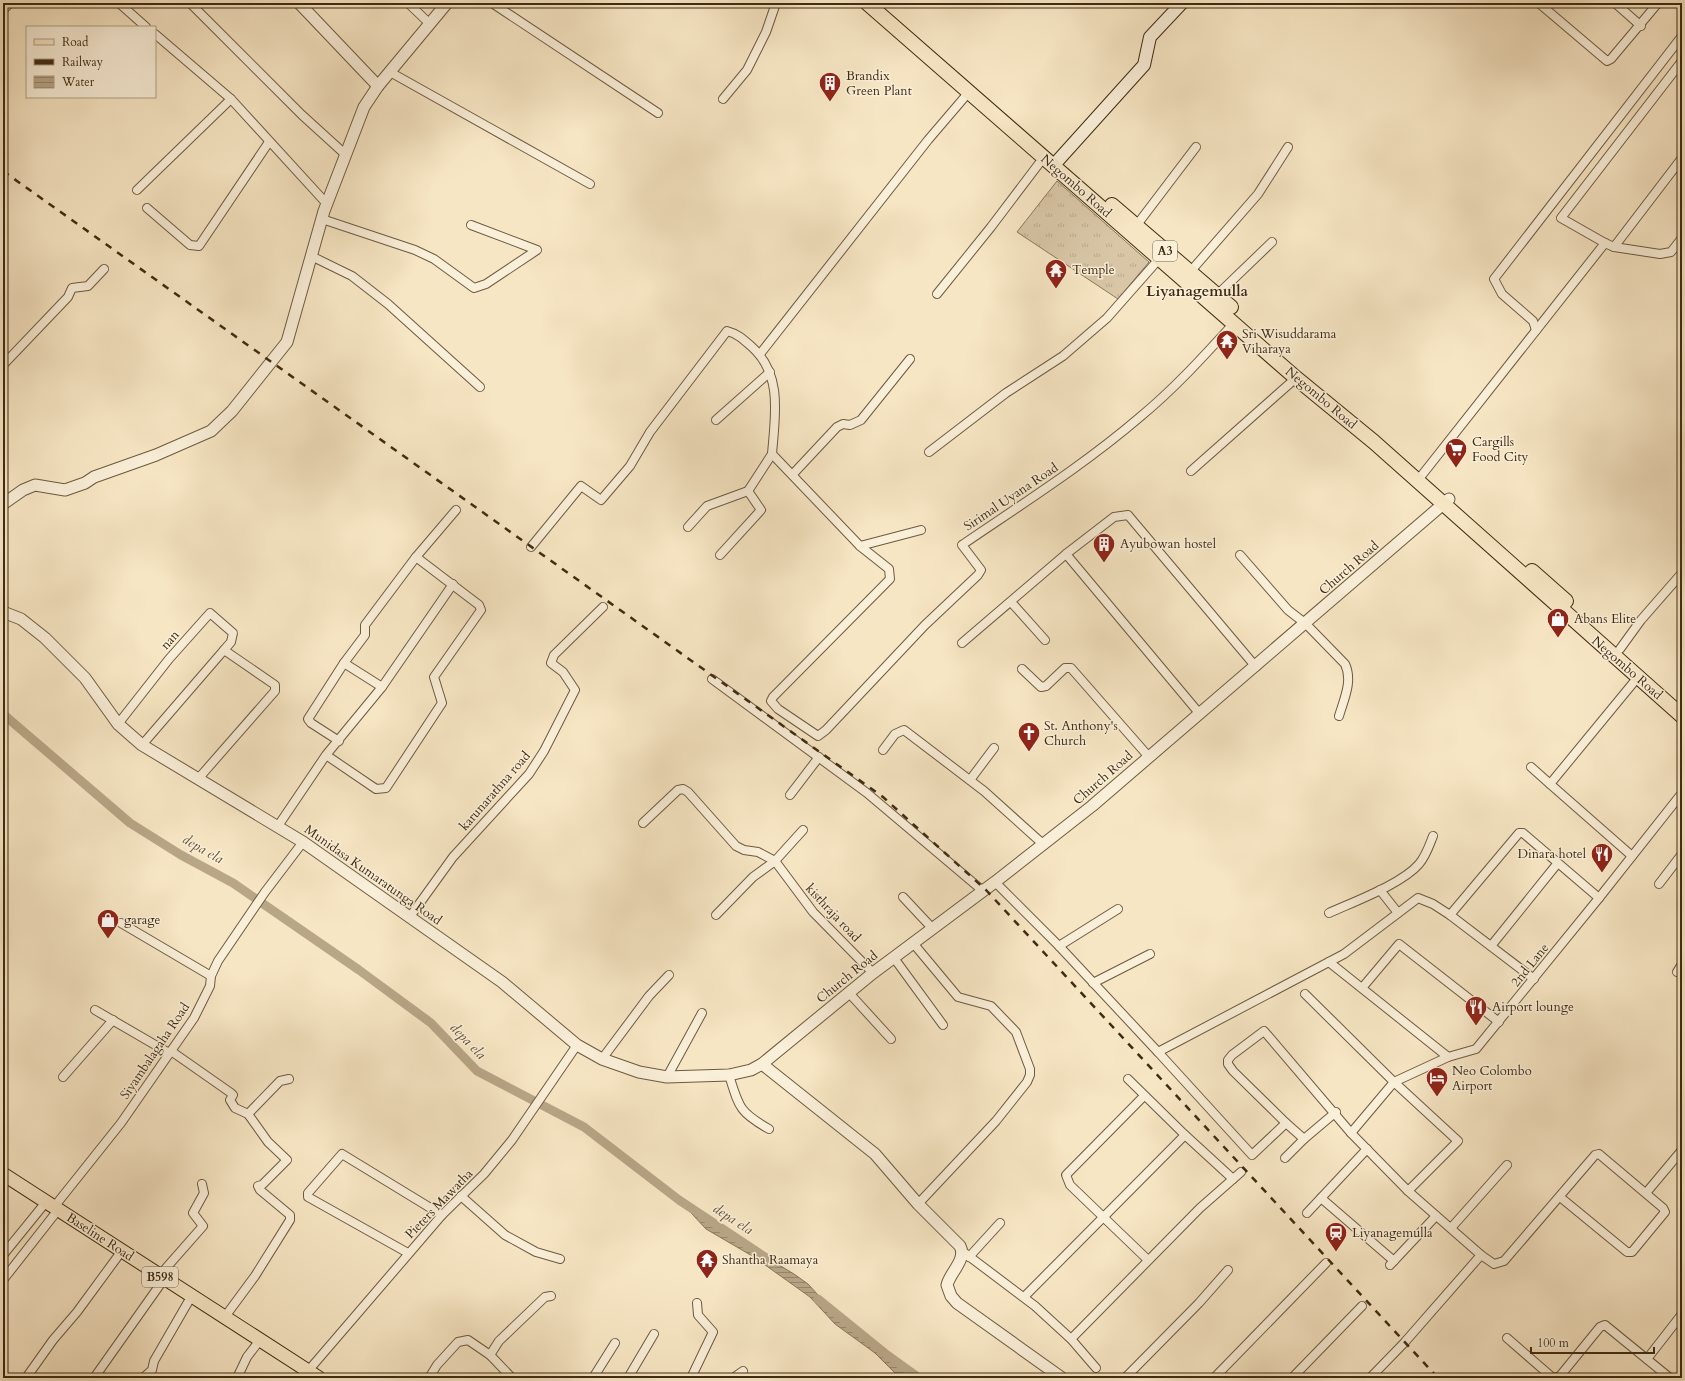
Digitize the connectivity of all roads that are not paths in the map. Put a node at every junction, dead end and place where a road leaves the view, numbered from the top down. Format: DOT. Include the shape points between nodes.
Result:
graph roads {
  1 [pos="10,3"];
  2 [pos="119,3"];
  3 [pos="190,3"];
  4 [pos="408,3"];
  5 [pos="447,3"];
  6 [pos="492,3"];
  7 [pos="776,3"];
  8 [pos="867,3"];
  9 [pos="881,3"];
  10 [pos="1182,3"];
  11 [pos="1542,3"];
  12 [pos="1615,3"];
  13 [pos="1658,3"];
  14 [pos="304,5"];
  15 [pos="3,10"];
  16 [pos="430,24"];
  17 [pos="145,26"];
  18 [pos="1640,26"];
  19 [pos="156,35"];
  20 [pos="1682,36"];
  21 [pos="1682,61"];
  22 [pos="390,72"];
  23 [pos="378,86"];
  24 [pos="969,92"];
  25 [pos="231,99"];
  26 [pos="723,100"];
  27 [pos="658,113"];
  28 [pos="269,142"];
  29 [pos="1196,147"];
  30 [pos="1288,147"];
  31 [pos="346,156"];
  32 [pos="1682,158"];
  33 [pos="1052,161"];
  34 [pos="590,184"];
  35 [pos="137,190"];
  36 [pos="327,204"];
  37 [pos="147,208"];
  38 [pos="322,219"];
  39 [pos="471,225"];
  40 [pos="1136,226"];
  41 [pos="1682,238"];
  42 [pos="1272,242"];
  43 [pos="1605,243"];
  44 [pos="1614,247"];
  45 [pos="311,256"];
  46 [pos="1159,259"];
  47 [pos="104,269"];
  48 [pos="1190,272"];
  49 [pos="937,294"];
  50 [pos="1217,295"];
  51 [pos="1234,323"];
  52 [pos="1536,330"];
  53 [pos="760,354"];
  54 [pos="910,359"];
  55 [pos="3,365"];
  56 [pos="770,372"];
  57 [pos="1296,378"];
  58 [pos="480,386"];
  59 [pos="716,420"];
  60 [pos="929,452"];
  61 [pos="772,454"];
  62 [pos="1191,470"];
  63 [pos="793,474"];
  64 [pos="1422,475"];
  65 [pos="748,491"];
  66 [pos="1447,502"];
  67 [pos="3,504"];
  68 [pos="456,510"];
  69 [pos="688,527"];
  70 [pos="921,530"];
  71 [pos="860,546"];
  72 [pos="532,547"];
  73 [pos="1066,554"];
  74 [pos="720,555"];
  75 [pos="1240,555"];
  76 [pos="416,557"];
  77 [pos="1682,573"];
  78 [pos="453,584"];
  79 [pos="1010,602"];
  80 [pos="603,606"];
  81 [pos="3,612"];
  82 [pos="1306,624"];
  83 [pos="1045,640"];
  84 [pos="962,643"];
  85 [pos="1620,649"];
  86 [pos="224,650"];
  87 [pos="344,663"];
  88 [pos="1256,667"];
  89 [pos="1022,669"];
  90 [pos="1638,677"];
  91 [pos="712,679"];
  92 [pos="382,687"];
  93 [pos="1682,704"];
  94 [pos="1199,713"];
  95 [pos="1339,716"];
  96 [pos="1682,716"];
  97 [pos="118,724"];
  98 [pos="339,741"];
  99 [pos="142,745"];
  100 [pos="994,748"];
  101 [pos="883,750"];
  102 [pos="326,755"];
  103 [pos="820,757"];
  104 [pos="1149,757"];
  105 [pos="1531,767"];
  106 [pos="198,779"];
  107 [pos="970,780"];
  108 [pos="1550,784"];
  109 [pos="1682,792"];
  110 [pos="790,795"];
  111 [pos="643,822"];
  112 [pos="278,826"];
  113 [pos="804,830"];
  114 [pos="1433,836"];
  115 [pos="303,842"];
  116 [pos="1044,845"];
  117 [pos="1682,854"];
  118 [pos="1632,856"];
  119 [pos="775,861"];
  120 [pos="1557,864"];
  121 [pos="996,882"];
  122 [pos="1659,884"];
  123 [pos="1380,890"];
  124 [pos="983,891"];
  125 [pos="903,897"];
  126 [pos="1600,898"];
  127 [pos="1118,909"];
  128 [pos="1329,913"];
  129 [pos="1398,913"];
  130 [pos="716,915"];
  131 [pos="1450,915"];
  132 [pos="409,918"];
  133 [pos="121,923"];
  134 [pos="933,928"];
  135 [pos="913,943"];
  136 [pos="1059,946"];
  137 [pos="1491,946"];
  138 [pos="1150,954"];
  139 [pos="894,958"];
  140 [pos="1330,962"];
  141 [pos="1682,964"];
  142 [pos="1677,972"];
  143 [pos="873,974"];
  144 [pos="669,975"];
  145 [pos="211,976"];
  146 [pos="1534,980"];
  147 [pos="1093,983"];
  148 [pos="1362,988"];
  149 [pos="850,994"];
  150 [pos="1305,994"];
  151 [pos="95,1010"];
  152 [pos="702,1013"];
  153 [pos="113,1020"];
  154 [pos="1499,1022"];
  155 [pos="943,1025"];
  156 [pos="891,1039"];
  157 [pos="577,1045"];
  158 [pos="170,1052"];
  159 [pos="1158,1052"];
  160 [pos="1448,1057"];
  161 [pos="602,1059"];
  162 [pos="762,1064"];
  163 [pos="729,1075"];
  164 [pos="667,1076"];
  165 [pos="63,1077"];
  166 [pos="289,1079"];
  167 [pos="1128,1079"];
  168 [pos="1394,1082"];
  169 [pos="1144,1096"];
  170 [pos="1336,1112"];
  171 [pos="248,1114"];
  172 [pos="1286,1123"];
  173 [pos="769,1129"];
  174 [pos="1351,1132"];
  175 [pos="1185,1135"];
  176 [pos="1304,1139"];
  177 [pos="1367,1149"];
  178 [pos="1682,1150"];
  179 [pos="1285,1158"];
  180 [pos="1678,1161"];
  181 [pos="1507,1165"];
  182 [pos="1241,1172"];
  183 [pos="3,1174"];
  184 [pos="1233,1179"];
  185 [pos="202,1184"];
  186 [pos="1408,1192"];
  187 [pos="1646,1193"];
  188 [pos="461,1196"];
  189 [pos="1560,1197"];
  190 [pos="1321,1198"];
  191 [pos="918,1204"];
  192 [pos="53,1206"];
  193 [pos="1307,1213"];
  194 [pos="442,1215"];
  195 [pos="1104,1216"];
  196 [pos="1436,1216"];
  197 [pos="1000,1224"];
  198 [pos="1451,1228"];
  199 [pos="121,1252"];
  200 [pos="408,1254"];
  201 [pos="966,1254"];
  202 [pos="3,1255"];
  203 [pos="1480,1255"];
  204 [pos="560,1259"];
  205 [pos="1148,1260"];
  206 [pos="1326,1263"];
  207 [pos="1228,1270"];
  208 [pos="161,1278"];
  209 [pos="3,1280"];
  210 [pos="551,1296"];
  211 [pos="191,1297"];
  212 [pos="1024,1297"];
  213 [pos="697,1303"];
  214 [pos="1362,1306"];
  215 [pos="1682,1314"];
  216 [pos="224,1318"];
  217 [pos="654,1334"];
  218 [pos="1507,1338"];
  219 [pos="1071,1339"];
  220 [pos="260,1340"];
  221 [pos="615,1343"];
  222 [pos="490,1355"];
  223 [pos="1646,1359"];
  224 [pos="1096,1368"];
  225 [pos="743,1371"];
  226 [pos="313,1375"];
  227 [pos="26,1378"];
  228 [pos="94,1378"];
  229 [pos="143,1378"];
  230 [pos="237,1378"];
  231 [pos="429,1378"];
  232 [pos="512,1378"];
  233 [pos="593,1378"];
  234 [pos="628,1378"];
  235 [pos="690,1378"];
  236 [pos="733,1378"];
  237 [pos="1062,1378"];
  238 [pos="1125,1378"];
  239 [pos="1214,1378"];
  240 [pos="1292,1378"];
  241 [pos="1370,1378"];
  242 [pos="1670,1378"];
  1 -- 15 [label="street"];
  2 -- 17 [label="street"];
  3 -- 31 [label="street"];
  4 -- 16 [label="street"];
  5 -- 16 [label="street"];
  6 -- 27 [label="street"];
  7 -- 26 [label="street" via="748,70"];
  8 -- 24 [label="highway, Negombo Road / A3"];
  9 -- 33 [label="highway, Negombo Road / A3"];
  10 -- 33 [label="main road" via="1150,37 1144,65"];
  11 -- 18 [label="street" via="1541,5 1607,61"];
  12 -- 18 [label="street"];
  13 -- 18 [label="street"];
  14 -- 23 [label="street"];
  16 -- 22 [label="street"];
  19 -- 25 [label="street"];
  20 -- 52 [label="street" via="1494,279 1502,294 1533,321"];
  21 -- 43 [label="street" via="1561,218"];
  22 -- 23 [label="street"];
  22 -- 34 [label="street"];
  23 -- 31 [label="street" via="364,107"];
  24 -- 33 [label="highway, Negombo Road / A3"];
  24 -- 53 [label="street" via="928,140"];
  25 -- 28 [label="street"];
  25 -- 35 [label="street"];
  28 -- 36 [label="street"];
  28 -- 37 [label="street" via="199,246 190,245"];
  29 -- 40 [label="street"];
  30 -- 48 [label="street" via="1258,194"];
  31 -- 36 [label="street"];
  32 -- 44 [label="street"];
  33 -- 40 [label="highway, Negombo Road / A3"];
  33 -- 46 [label="highway, Negombo Road / A3"];
  33 -- 49 [label="street"];
  36 -- 38 [label="street"];
  38 -- 39 [label="street" via="415,250 434,259 474,288 486,284 537,250"];
  38 -- 45 [label="street"];
  40 -- 48 [label="highway, Negombo Road / A3"];
  41 -- 44 [label="street" via="1671,252 1660,254"];
  42 -- 50 [label="street"];
  43 -- 44 [label="street"];
  43 -- 52 [label="street"];
  45 -- 58 [label="street" via="352,276 388,304"];
  45 -- 67 [label="street" via="287,342 232,411 211,431 85,483 65,490 35,485"];
  46 -- 51 [label="highway, Negombo Road / A3"];
  46 -- 60 [label="street" via="1107,318 1063,356 1006,393"];
  47 -- 55 [label="street" via="88,286 72,288 68,297"];
  48 -- 50 [label="highway, Negombo Road / A3"];
  50 -- 64 [label="highway, Negombo Road / A3"];
  51 -- 57 [label="highway, Negombo Road / A3"];
  51 -- 71 [label="street, Sirimal Uyana Road" via="1167,394 1139,418 1069,472 962,545 981,570 978,575 925,625 818,736 771,701 890,579 889,569"];
  52 -- 64 [label="street"];
  53 -- 56 [label="street"];
  53 -- 72 [label="street" via="738,334 726,331 650,432 630,466 613,488 601,500 581,486"];
  54 -- 63 [label="street" via="860,420 837,427"];
  56 -- 59 [label="street"];
  56 -- 61 [label="street" via="776,415"];
  57 -- 62 [label="street"];
  57 -- 66 [label="highway, Negombo Road / A3"];
  61 -- 63 [label="street"];
  61 -- 65 [label="street"];
  63 -- 71 [label="street"];
  64 -- 66 [label="highway, Negombo Road / A3"];
  65 -- 69 [label="street" via="707,506"];
  65 -- 74 [label="street" via="761,510"];
  66 -- 82 [label="street, Church Road"];
  66 -- 85 [label="highway, Negombo Road / A3"];
  66 -- 90 [label="highway, Negombo Road / A3"];
  68 -- 76 [label="street"];
  70 -- 71 [label="street"];
  73 -- 79 [label="street"];
  73 -- 88 [label="street" via="1114,518 1128,515"];
  73 -- 94 [label="street"];
  75 -- 82 [label="street" via="1288,610"];
  76 -- 78 [label="street"];
  76 -- 87 [label="street" via="364,625 365,635"];
  77 -- 85 [label="street" via="1641,620"];
  78 -- 92 [label="street"];
  78 -- 102 [label="street" via="479,605 481,610 434,677 442,703 386,788 376,789"];
  79 -- 83 [label="street"];
  79 -- 84 [label="street"];
  80 -- 132 [label="street, karunarathna road" via="554,656 551,663 563,672 575,690 544,751 529,774 454,857"];
  81 -- 97 [label="street, Munidasa Kumaratunga Road" via="21,619 45,638 85,678"];
  82 -- 88 [label="street, Church Road"];
  82 -- 95 [label="street" via="1345,664 1349,672"];
  85 -- 93 [label="highway, Negombo Road / A3"];
  86 -- 97 [label="street, nan" via="232,642 233,634 210,613 169,659"];
  86 -- 99 [label="street"];
  86 -- 106 [label="street" via="275,685 275,691"];
  87 -- 92 [label="street"];
  87 -- 98 [label="street" via="308,719"];
  88 -- 94 [label="street, Church Road"];
  89 -- 104 [label="street" via="1041,687 1046,686 1066,668 1071,668"];
  90 -- 96 [label="highway, Negombo Road / A3"];
  90 -- 108 [label="street"];
  91 -- 103 [label="street"];
  92 -- 98 [label="street"];
  94 -- 104 [label="street, Church Road"];
  97 -- 99 [label="street, Munidasa Kumaratunga Road"];
  98 -- 102 [label="street"];
  99 -- 106 [label="street, Munidasa Kumaratunga Road"];
  100 -- 107 [label="street"];
  101 -- 107 [label="street" via="896,734 904,730"];
  102 -- 112 [label="street"];
  103 -- 110 [label="street"];
  103 -- 124 [label="street" via="867,793"];
  104 -- 116 [label="street, Church Road"];
  105 -- 108 [label="street"];
  106 -- 112 [label="street, Munidasa Kumaratunga Road"];
  107 -- 116 [label="street"];
  108 -- 118 [label="street"];
  109 -- 118 [label="street, 2nd Lane"];
  111 -- 119 [label="street" via="678,790 683,789 736,846 758,852"];
  112 -- 115 [label="street, Munidasa Kumaratunga Road"];
  113 -- 119 [label="street"];
  114 -- 123 [label="street" via="1423,859 1412,872"];
  115 -- 132 [label="street, Munidasa Kumaratunga Road"];
  115 -- 145 [label="street, Siyambalagaha Road" via="256,905 218,961"];
  116 -- 121 [label="street, Church Road"];
  117 -- 122 [label="street"];
  118 -- 126 [label="street, 2nd Lane"];
  119 -- 130 [label="street" via="753,877"];
  119 -- 143 [label="street, kisthraja road" via="813,912"];
  120 -- 126 [label="street"];
  120 -- 131 [label="street" via="1519,833"];
  120 -- 137 [label="street"];
  121 -- 124 [label="street, Church Road"];
  121 -- 136 [label="street"];
  123 -- 128 [label="street"];
  123 -- 129 [label="street"];
  124 -- 134 [label="street, Church Road"];
  125 -- 134 [label="street"];
  126 -- 146 [label="street, 2nd Lane"];
  127 -- 136 [label="street"];
  129 -- 131 [label="street" via="1418,898"];
  129 -- 140 [label="street"];
  131 -- 137 [label="street"];
  132 -- 157 [label="street, Munidasa Kumaratunga Road" via="502,982"];
  133 -- 145 [label="street"];
  134 -- 135 [label="street, Church Road"];
  135 -- 139 [label="street, Church Road"];
  135 -- 191 [label="street" via="958,997 991,1006 1016,1032 1030,1075 996,1121"];
  136 -- 147 [label="street"];
  137 -- 146 [label="street"];
  138 -- 147 [label="street"];
  139 -- 143 [label="street, Church Road"];
  139 -- 155 [label="street"];
  140 -- 148 [label="street"];
  140 -- 159 [label="street"];
  141 -- 142 [label="street"];
  143 -- 149 [label="street, Church Road"];
  144 -- 161 [label="street" via="649,996"];
  145 -- 158 [label="street, Siyambalagaha Road" via="210,986 194,1018"];
  146 -- 154 [label="street, 2nd Lane"];
  147 -- 159 [label="street"];
  148 -- 154 [label="street" via="1399,944"];
  148 -- 160 [label="street"];
  149 -- 156 [label="street"];
  149 -- 162 [label="street, Church Road"];
  150 -- 168 [label="street"];
  151 -- 153 [label="street"];
  152 -- 164 [label="street"];
  153 -- 158 [label="street"];
  153 -- 165 [label="street"];
  154 -- 160 [label="street, 2nd Lane" via="1476,1049"];
  157 -- 161 [label="street, Munidasa Kumaratunga Road"];
  157 -- 188 [label="street, Pieters Mawatha" via="512,1140 484,1174"];
  158 -- 171 [label="street" via="231,1093 233,1096 230,1100 235,1108"];
  158 -- 192 [label="street, Siyambalagaha Road" via="121,1123"];
  159 -- 172 [label="street" via="1252,1155"];
  160 -- 168 [label="street, 2nd Lane"];
  161 -- 164 [label="street, Munidasa Kumaratunga Road" via="639,1072"];
  162 -- 163 [label="street, Munidasa Kumaratunga Road" via="751,1070"];
  162 -- 191 [label="street" via="875,1154"];
  163 -- 164 [label="street, Munidasa Kumaratunga Road"];
  163 -- 173 [label="street" via="740,1107 752,1119"];
  166 -- 171 [label="street" via="280,1081"];
  167 -- 169 [label="street"];
  168 -- 174 [label="street, 2nd Lane"];
  168 -- 186 [label="street" via="1458,1141"];
  169 -- 175 [label="street"];
  169 -- 195 [label="street" via="1066,1175 1070,1185"];
  170 -- 172 [label="street" via="1264,1031 1232,1055 1228,1064"];
  170 -- 174 [label="street"];
  170 -- 176 [label="street"];
  171 -- 216 [label="street" via="268,1142 287,1160 258,1186 290,1215 290,1220 255,1276"];
  172 -- 176 [label="street"];
  174 -- 177 [label="street"];
  175 -- 184 [label="street"];
  175 -- 195 [label="street"];
  176 -- 179 [label="street"];
  177 -- 186 [label="street"];
  177 -- 190 [label="street"];
  178 -- 180 [label="street"];
  180 -- 187 [label="street"];
  181 -- 198 [label="street"];
  182 -- 184 [label="street"];
  183 -- 192 [label="main road, Baseline Road / B598"];
  184 -- 205 [label="street"];
  185 -- 208 [label="street" via="204,1193 193,1213 203,1226"];
  186 -- 196 [label="street"];
  187 -- 189 [label="street" via="1600,1154 1595,1155"];
  187 -- 189 [label="street" via="1665,1212 1632,1252 1627,1252"];
  188 -- 194 [label="street, Pieters Mawatha"];
  188 -- 204 [label="street" via="505,1235 536,1252"];
  189 -- 203 [label="street" via="1504,1261 1494,1264"];
  190 -- 193 [label="street"];
  190 -- 196 [label="street" via="1392,1263"];
  191 -- 201 [label="street"];
  192 -- 199 [label="main road, Baseline Road / B598"];
  192 -- 202 [label="street"];
  192 -- 209 [label="street"];
  194 -- 200 [label="street, Pieters Mawatha"];
  194 -- 200 [label="street" via="342,1154 308,1193 308,1197"];
  195 -- 205 [label="street"];
  195 -- 212 [label="street"];
  196 -- 198 [label="street"];
  197 -- 201 [label="street"];
  198 -- 203 [label="street"];
  199 -- 208 [label="main road, Baseline Road / B598"];
  199 -- 227 [label="street"];
  200 -- 226 [label="street, Pieters Mawatha"];
  201 -- 212 [label="street"];
  201 -- 237 [label="street" via="946,1285 951,1296 968,1312"];
  203 -- 241 [label="street" via="1404,1343"];
  205 -- 219 [label="street"];
  206 -- 239 [label="street"];
  207 -- 238 [label="street"];
  208 -- 211 [label="main road, Baseline Road / B598"];
  208 -- 228 [label="street"];
  210 -- 222 [label="street" via="544,1298 499,1341"];
  211 -- 216 [label="main road, Baseline Road / B598"];
  211 -- 229 [label="street" via="154,1361 152,1370"];
  212 -- 219 [label="street"];
  213 -- 235 [label="street" via="698,1314 713,1332"];
  214 -- 240 [label="street"];
  215 -- 223 [label="street"];
  216 -- 220 [label="main road, Baseline Road / B598"];
  217 -- 234 [label="street"];
  218 -- 223 [label="street" via="1553,1378 1560,1376 1600,1327 1605,1325"];
  219 -- 224 [label="street"];
  220 -- 226 [label="main road, Baseline Road / B598"];
  220 -- 230 [label="street" via="247,1357"];
  221 -- 233 [label="street"];
  222 -- 231 [label="street" via="468,1340 458,1342"];
  222 -- 232 [label="street"];
  223 -- 242 [label="street"];
  225 -- 236 [label="street"];
}
